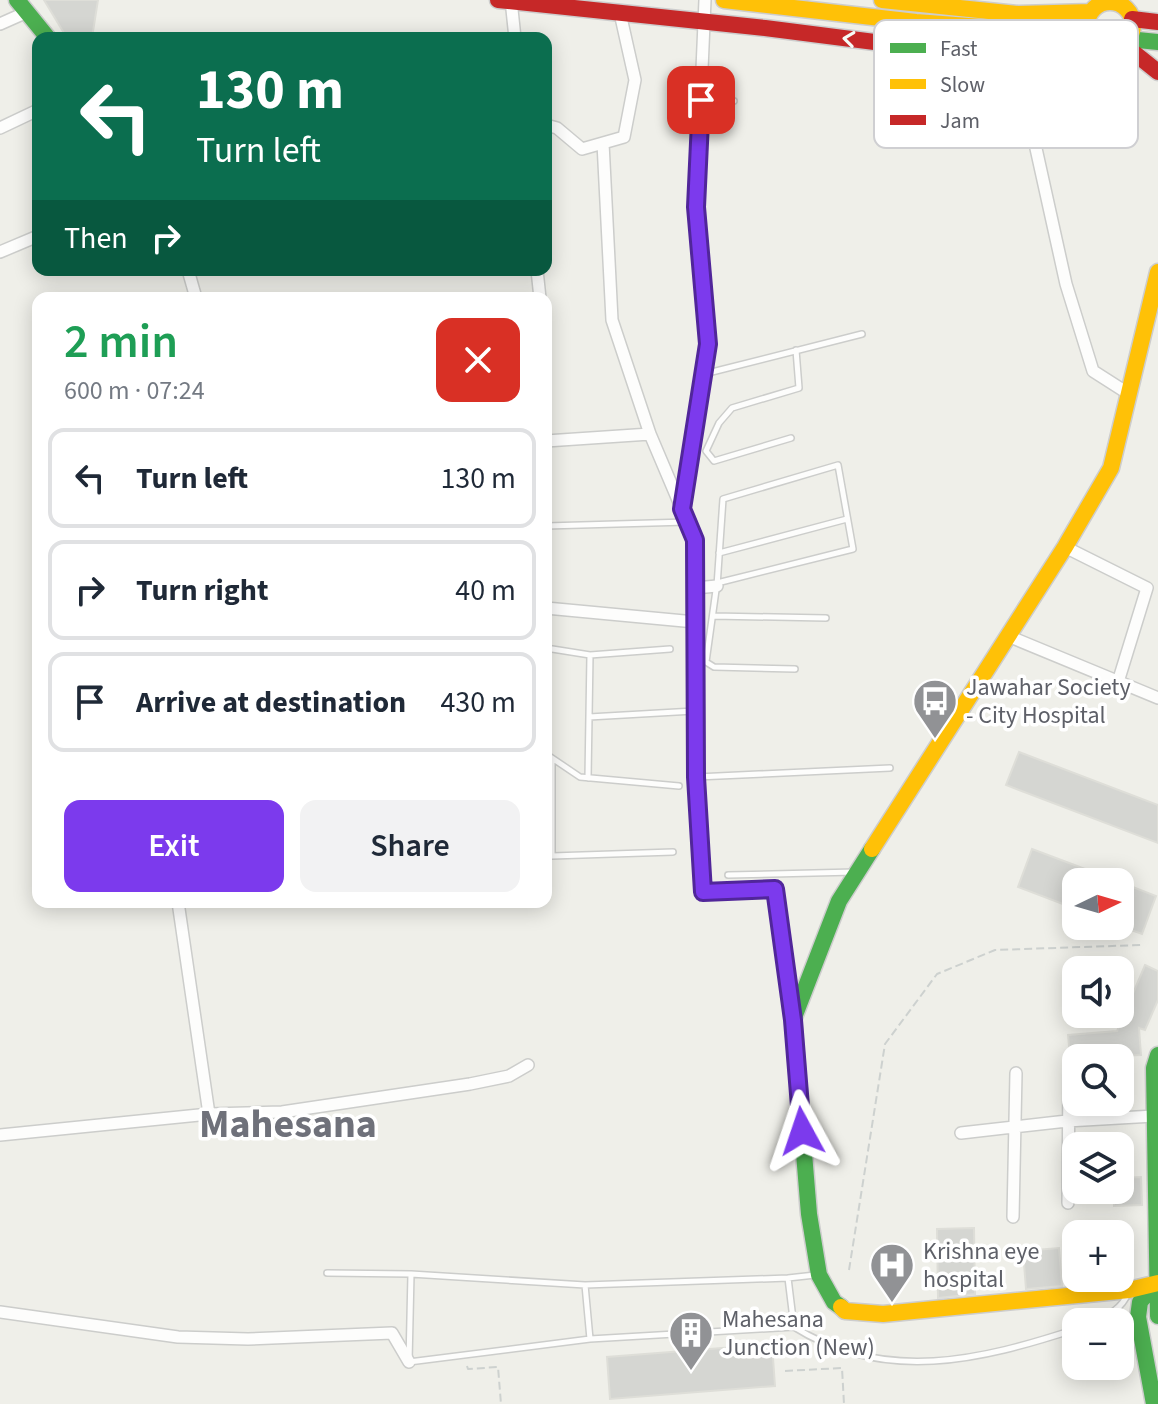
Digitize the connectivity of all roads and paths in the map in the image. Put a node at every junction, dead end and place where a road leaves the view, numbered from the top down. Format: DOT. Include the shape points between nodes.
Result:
graph roads {
  1 [pos="507,0"];
  2 [pos="705,0"];
  3 [pos="724,0"];
  4 [pos="882,0"];
  5 [pos="1050,0"];
  6 [pos="963,4"];
  7 [pos="1097,5"];
  8 [pos="22,6"];
  9 [pos="1129,10"];
  10 [pos="620,13"];
  11 [pos="1018,14"];
  12 [pos="899,20"];
  13 [pos="704,22"];
  14 [pos="1158,22"];
  15 [pos="0,24"];
  16 [pos="43,32"];
  17 [pos="514,32"];
  18 [pos="1138,41"];
  19 [pos="874,42"];
  20 [pos="1158,42"];
  21 [pos="1138,53"];
  22 [pos="1158,72"];
  23 [pos="701,100"];
  24 [pos="734,101"];
  25 [pos="32,113"];
  26 [pos="552,127"];
  27 [pos="0,128"];
  28 [pos="603,143"];
  29 [pos="1036,148"];
  30 [pos="32,239"];
  31 [pos="0,252"];
  32 [pos="1158,272"];
  33 [pos="1152,325"];
  34 [pos="862,334"];
  35 [pos="796,350"];
  36 [pos="703,374"];
  37 [pos="1129,394"];
  38 [pos="650,434"];
  39 [pos="791,438"];
  40 [pos="552,441"];
  41 [pos="682,509"];
  42 [pos="847,519"];
  43 [pos="688,522"];
  44 [pos="552,526"];
  45 [pos="1065,547"];
  46 [pos="719,553"];
  47 [pos="717,586"];
  48 [pos="695,588"];
  49 [pos="552,609"];
  50 [pos="713,616"];
  51 [pos="826,618"];
  52 [pos="695,622"];
  53 [pos="1008,636"];
  54 [pos="552,649"];
  55 [pos="670,649"];
  56 [pos="590,655"];
  57 [pos="795,669"];
  58 [pos="1118,682"];
  59 [pos="1158,698"];
  60 [pos="695,711"];
  61 [pos="589,717"];
  62 [pos="552,758"];
  63 [pos="890,768"];
  64 [pos="696,777"];
  65 [pos="588,778"];
  66 [pos="679,786"];
  67 [pos="673,852"];
  68 [pos="552,856"];
  69 [pos="857,872"];
  70 [pos="728,875"];
  71 [pos="179,908"];
  72 [pos="1141,945"];
  73 [pos="793,1020"];
  74 [pos="1158,1055"];
  75 [pos="528,1065"];
  76 [pos="1016,1073"];
  77 [pos="209,1114"];
  78 [pos="1067,1116"];
  79 [pos="1154,1116"];
  80 [pos="1067,1121"];
  81 [pos="1016,1127"];
  82 [pos="1067,1132"];
  83 [pos="961,1133"];
  84 [pos="0,1135"];
  85 [pos="1013,1217"];
  86 [pos="849,1270"];
  87 [pos="327,1273"];
  88 [pos="411,1274"];
  89 [pos="819,1275"];
  90 [pos="788,1278"];
  91 [pos="1157,1284"];
  92 [pos="585,1285"];
  93 [pos="1134,1289"];
  94 [pos="1108,1292"];
  95 [pos="0,1312"];
  96 [pos="1158,1316"];
  97 [pos="794,1327"];
  98 [pos="1062,1334"];
  99 [pos="590,1339"];
  100 [pos="409,1362"];
  101 [pos="468,1369"];
  102 [pos="785,1371"];
  103 [pos="501,1404"];
  104 [pos="844,1404"];
  105 [pos="1154,1404"];
  1 -- 10 [label="main road"];
  1 -- 17 [label="street"];
  2 -- 13 [label="street"];
  3 -- 12 [label="main road"];
  4 -- 6 [label="main road"];
  5 -- 11 [label="main road"];
  6 -- 11 [label="main road"];
  7 -- 9 [label="main road" via="1115,2"];
  7 -- 11 [label="main road"];
  8 -- 15 [label="street"];
  8 -- 16 [label="main road"];
  9 -- 14 [label="main road"];
  10 -- 13 [label="main road"];
  10 -- 28 [label="street" via="635,80 624,137"];
  19 -- 13 [label="main road, one-way"];
  13 -- 23 [label="street"];
  18 -- 20 [label="main road"];
  21 -- 22 [label="main road"];
  23 -- 24 [label="lane"];
  23 -- 36 [label="street" via="696,207 708,344"];
  25 -- 27 [label="street"];
  26 -- 28 [label="street" via="582,149"];
  28 -- 38 [label="street" via="612,320"];
  29 -- 37 [label="street" via="1066,284 1093,371"];
  30 -- 31 [label="street"];
  32 -- 33 [label="main road"];
  33 -- 37 [label="main road"];
  34 -- 35 [label="lane"];
  35 -- 36 [label="lane"];
  35 -- 39 [label="lane" via="799,388 732,408 706,451 714,461"];
  36 -- 41 [label="street"];
  37 -- 45 [label="main road" via="1111,468"];
  38 -- 40 [label="street"];
  38 -- 41 [label="street"];
  41 -- 43 [label="street"];
  42 -- 46 [label="lane"];
  42 -- 46 [label="lane" via="838,465 723,499"];
  42 -- 47 [label="lane" via="853,549"];
  43 -- 44 [label="lane"];
  43 -- 48 [label="street" via="695,540"];
  45 -- 53 [label="main road"];
  45 -- 58 [label="street" via="1147,588"];
  46 -- 47 [label="lane"];
  47 -- 48 [label="street"];
  47 -- 50 [label="lane"];
  48 -- 52 [label="street"];
  49 -- 52 [label="street"];
  50 -- 51 [label="lane"];
  50 -- 57 [label="lane" via="706,662 714,667"];
  52 -- 60 [label="street"];
  53 -- 58 [label="street"];
  53 -- 69 [label="main road"];
  54 -- 56 [label="lane"];
  55 -- 56 [label="lane"];
  56 -- 61 [label="lane"];
  58 -- 59 [label="street"];
  60 -- 61 [label="lane"];
  60 -- 64 [label="street"];
  61 -- 65 [label="lane"];
  62 -- 65 [label="lane"];
  63 -- 64 [label="lane"];
  64 -- 73 [label="street" via="703,892 775,889"];
  65 -- 66 [label="lane"];
  67 -- 68 [label="lane"];
  69 -- 70 [label="lane"];
  69 -- 73 [label="main road" via="839,901"];
  71 -- 77 [label="street"];
  72 -- 86 [label="path" via="995,950 937,974 885,1044"];
  73 -- 89 [label="main road"];
  74 -- 79 [label="main road"];
  75 -- 77 [label="street" via="509,1076 470,1084 282,1112"];
  76 -- 81 [label="street"];
  77 -- 84 [label="street"];
  78 -- 80 [label="street"];
  79 -- 80 [label="street"];
  79 -- 91 [label="main road"];
  80 -- 81 [label="street"];
  80 -- 82 [label="street"];
  81 -- 83 [label="street"];
  81 -- 85 [label="street"];
  87 -- 88 [label="lane"];
  88 -- 92 [label="lane"];
  88 -- 100 [label="lane"];
  89 -- 90 [label="lane"];
  89 -- 94 [label="main road" via="834,1302 863,1315"];
  90 -- 92 [label="lane"];
  90 -- 97 [label="lane"];
  91 -- 93 [label="main road"];
  91 -- 96 [label="main road"];
  91 -- 105 [label="main road" via="1140,1302 1138,1317"];
  92 -- 99 [label="lane"];
  95 -- 100 [label="street" via="178,1337 392,1333"];
  97 -- 98 [label="lane" via="821,1344 913,1363 973,1357"];
  97 -- 99 [label="lane"];
  99 -- 100 [label="lane"];
  101 -- 103 [label="path" via="498,1367"];
  102 -- 104 [label="path" via="842,1368"];
}
